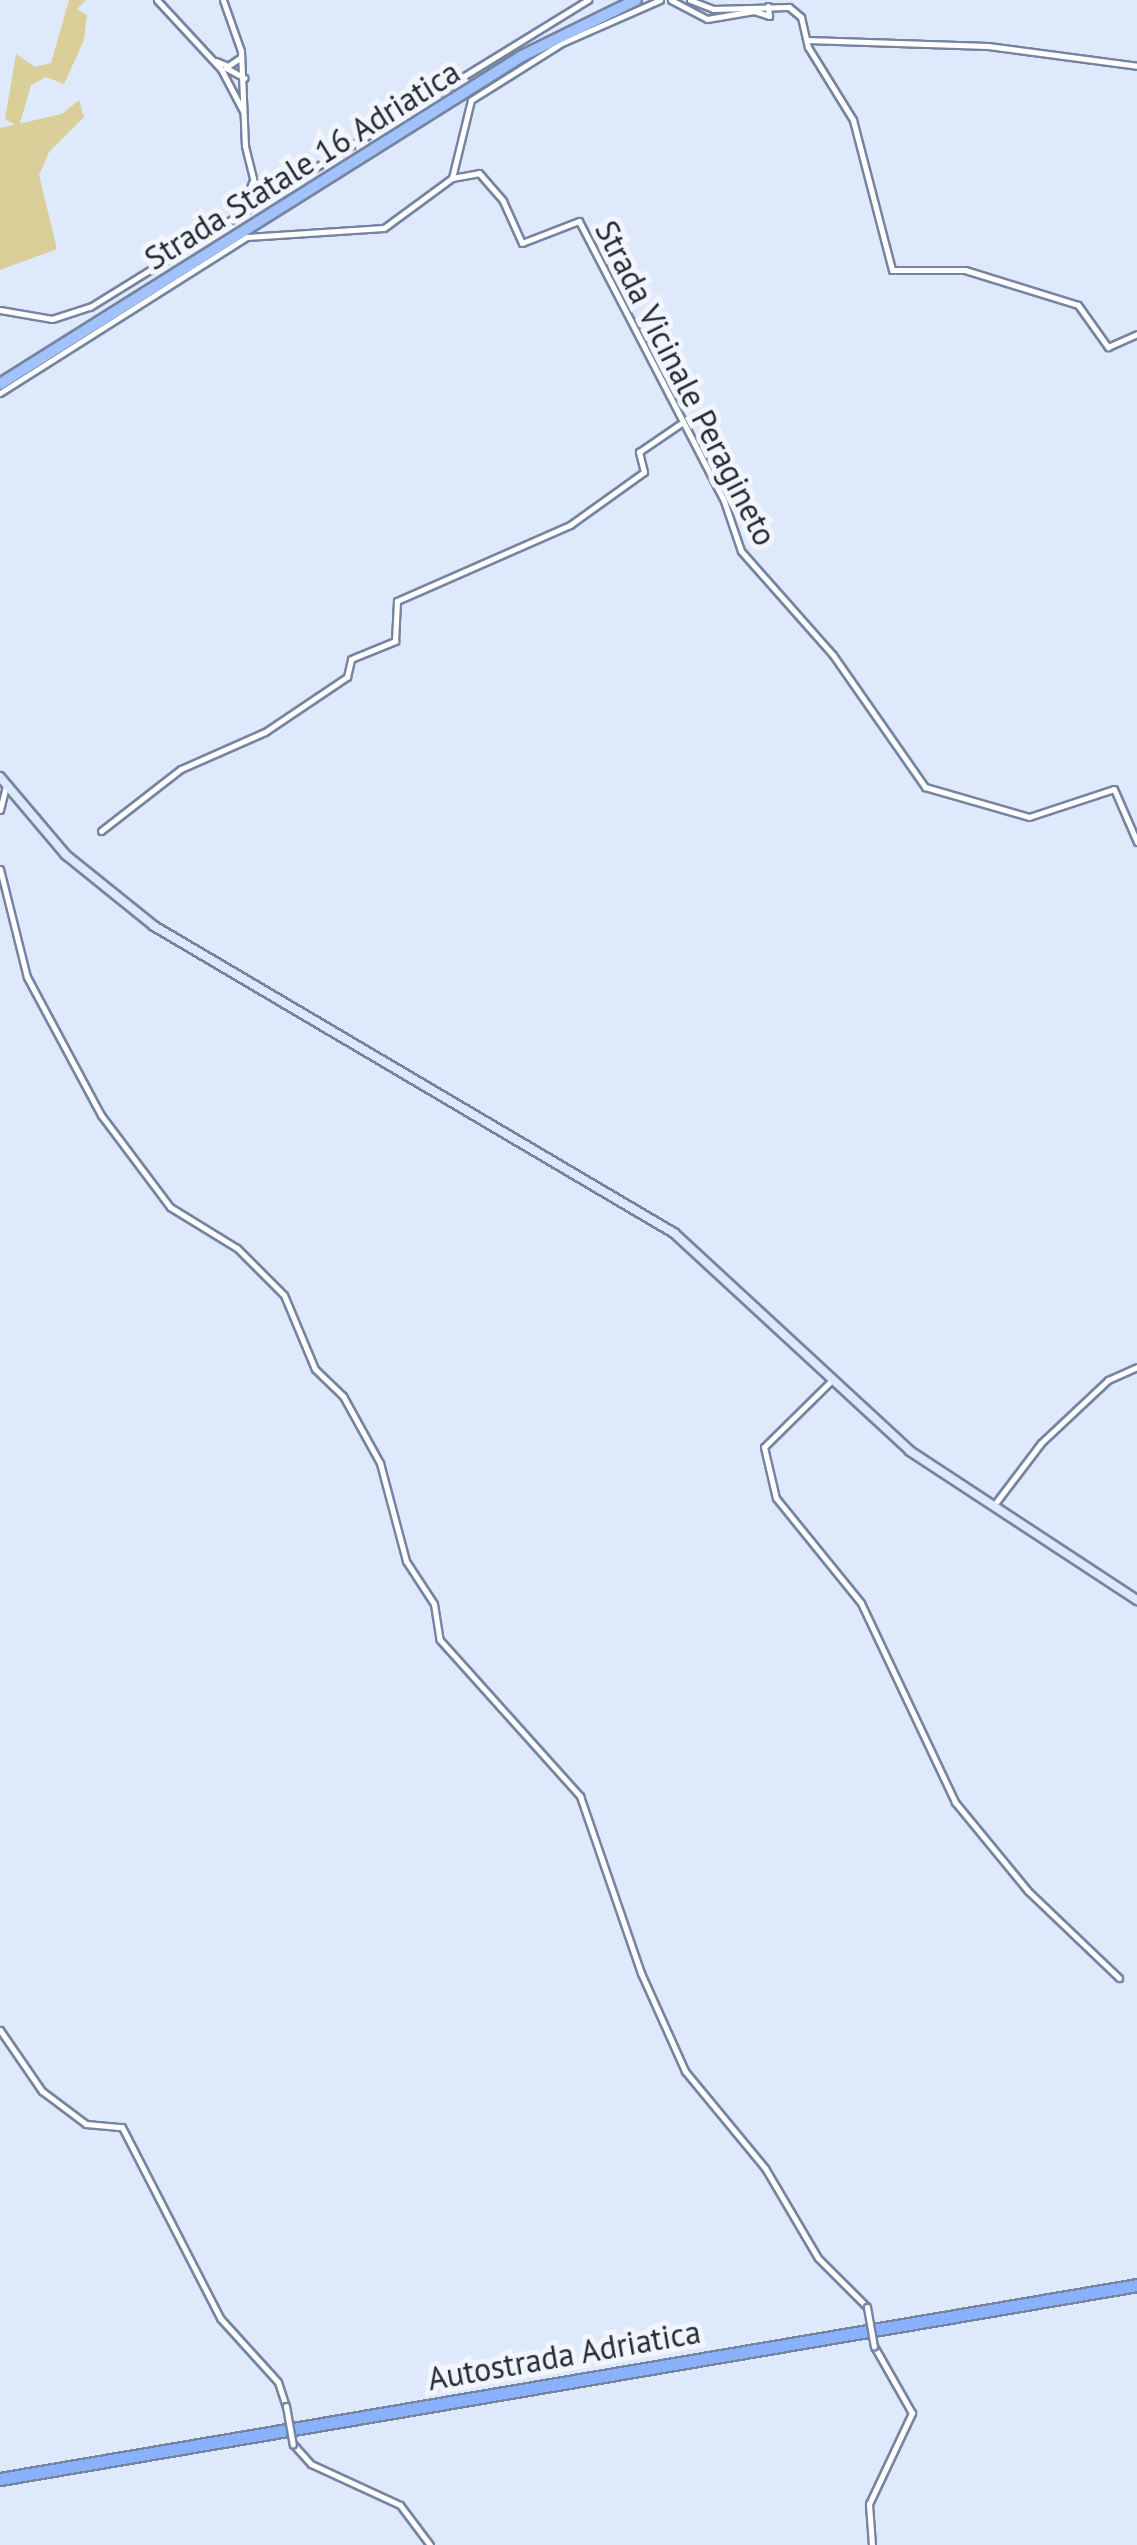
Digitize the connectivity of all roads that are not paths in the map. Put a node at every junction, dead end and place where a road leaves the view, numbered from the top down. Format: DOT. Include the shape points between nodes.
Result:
graph roads {
  1 [pos="157,0"];
  2 [pos="223,0"];
  3 [pos="588,0"];
  4 [pos="620,0"];
  5 [pos="636,0"];
  6 [pos="660,0"];
  7 [pos="671,0"];
  8 [pos="690,0"];
  9 [pos="754,0"];
  10 [pos="768,6"];
  11 [pos="807,40"];
  12 [pos="241,50"];
  13 [pos="206,52"];
  14 [pos="222,64"];
  15 [pos="1137,66"];
  16 [pos="224,73"];
  17 [pos="245,78"];
  18 [pos="245,114"];
  19 [pos="452,178"];
  20 [pos="254,191"];
  21 [pos="277,191"];
  22 [pos="259,202"];
  23 [pos="240,214"];
  24 [pos="0,310"];
  25 [pos="1137,334"];
  26 [pos="46,352"];
  27 [pos="0,381"];
  28 [pos="0,394"];
  29 [pos="684,422"];
  30 [pos="0,776"];
  31 [pos="6,786"];
  32 [pos="0,810"];
  33 [pos="101,831"];
  34 [pos="1137,842"];
  35 [pos="0,869"];
  36 [pos="1137,1368"];
  37 [pos="832,1380"];
  38 [pos="992,1508"];
  39 [pos="1137,1600"];
  40 [pos="1119,1978"];
  41 [pos="0,2030"];
  42 [pos="1137,2282"];
  43 [pos="0,2475"];
  44 [pos="430,2545"];
  45 [pos="872,2545"];
  1 -- 13 [label="street"];
  2 -- 12 [label="street"];
  3 -- 21 [label="street"];
  4 -- 26 [label="highway, Strada Statale 16 Adriatica" via="518,51"];
  5 -- 26 [label="highway, Strada Statale 16 Adriatica" via="522,56"];
  6 -- 19 [label="street" via="562,43 471,100"];
  7 -- 10 [label="street" via="708,20 754,10 769,16"];
  8 -- 10 [label="street" via="713,9"];
  9 -- 10 [label="street"];
  10 -- 11 [label="street" via="796,10"];
  11 -- 15 [label="street" via="988,46"];
  11 -- 25 [label="street" via="853,120 892,270 965,270 1078,305 1108,347"];
  12 -- 14 [label="street" via="235,65"];
  12 -- 17 [label="street"];
  13 -- 14 [label="street"];
  13 -- 16 [label="street"];
  14 -- 17 [label="street"];
  16 -- 17 [label="street"];
  16 -- 18 [label="street"];
  17 -- 18 [label="street"];
  18 -- 20 [label="street"];
  19 -- 28 [label="street" via="374,232 248,237"];
  19 -- 29 [label="street, Strada Vicinale Peragineto" via="480,174 504,201 518,242 579,221 660,389"];
  20 -- 21 [label="street"];
  20 -- 22 [label="street"];
  20 -- 23 [label="street"];
  21 -- 22 [label="street"];
  22 -- 23 [label="street"];
  23 -- 24 [label="street" via="90,308 39,318"];
  26 -- 27 [label="highway, Strada Statale 16 Adriatica"];
  29 -- 33 [label="street" via="638,452 644,472 570,525 398,602 395,641 351,659 347,676 265,732 159,783"];
  29 -- 34 [label="street, Strada Vicinale Peragineto" via="741,551 834,655 925,787 1029,818 1114,789"];
  30 -- 31 [label="main road"];
  31 -- 32 [label="street"];
  31 -- 37 [label="main road" via="66,855 154,926 674,1233"];
  35 -- 45 [label="street, bridge" via="27,977 101,1115 170,1208 237,1248 284,1295 316,1369 343,1396 380,1462 406,1560 436,1610 440,1640 578,1790 685,2071 764,2168 818,2258 867,2308 874,2346 912,2412 869,2504"];
  36 -- 38 [label="street" via="1108,1380 1041,1442"];
  37 -- 38 [label="main road" via="910,1451"];
  37 -- 40 [label="street" via="764,1448 780,1506 862,1603 956,1802 1028,1891"];
  38 -- 39 [label="main road"];
  41 -- 44 [label="street, bridge" via="42,2091 86,2124 122,2128 220,2318 272,2373 293,2444 310,2464 400,2504"];
  42 -- 43 [label="highway, Autostrada Adriatica"];
}
